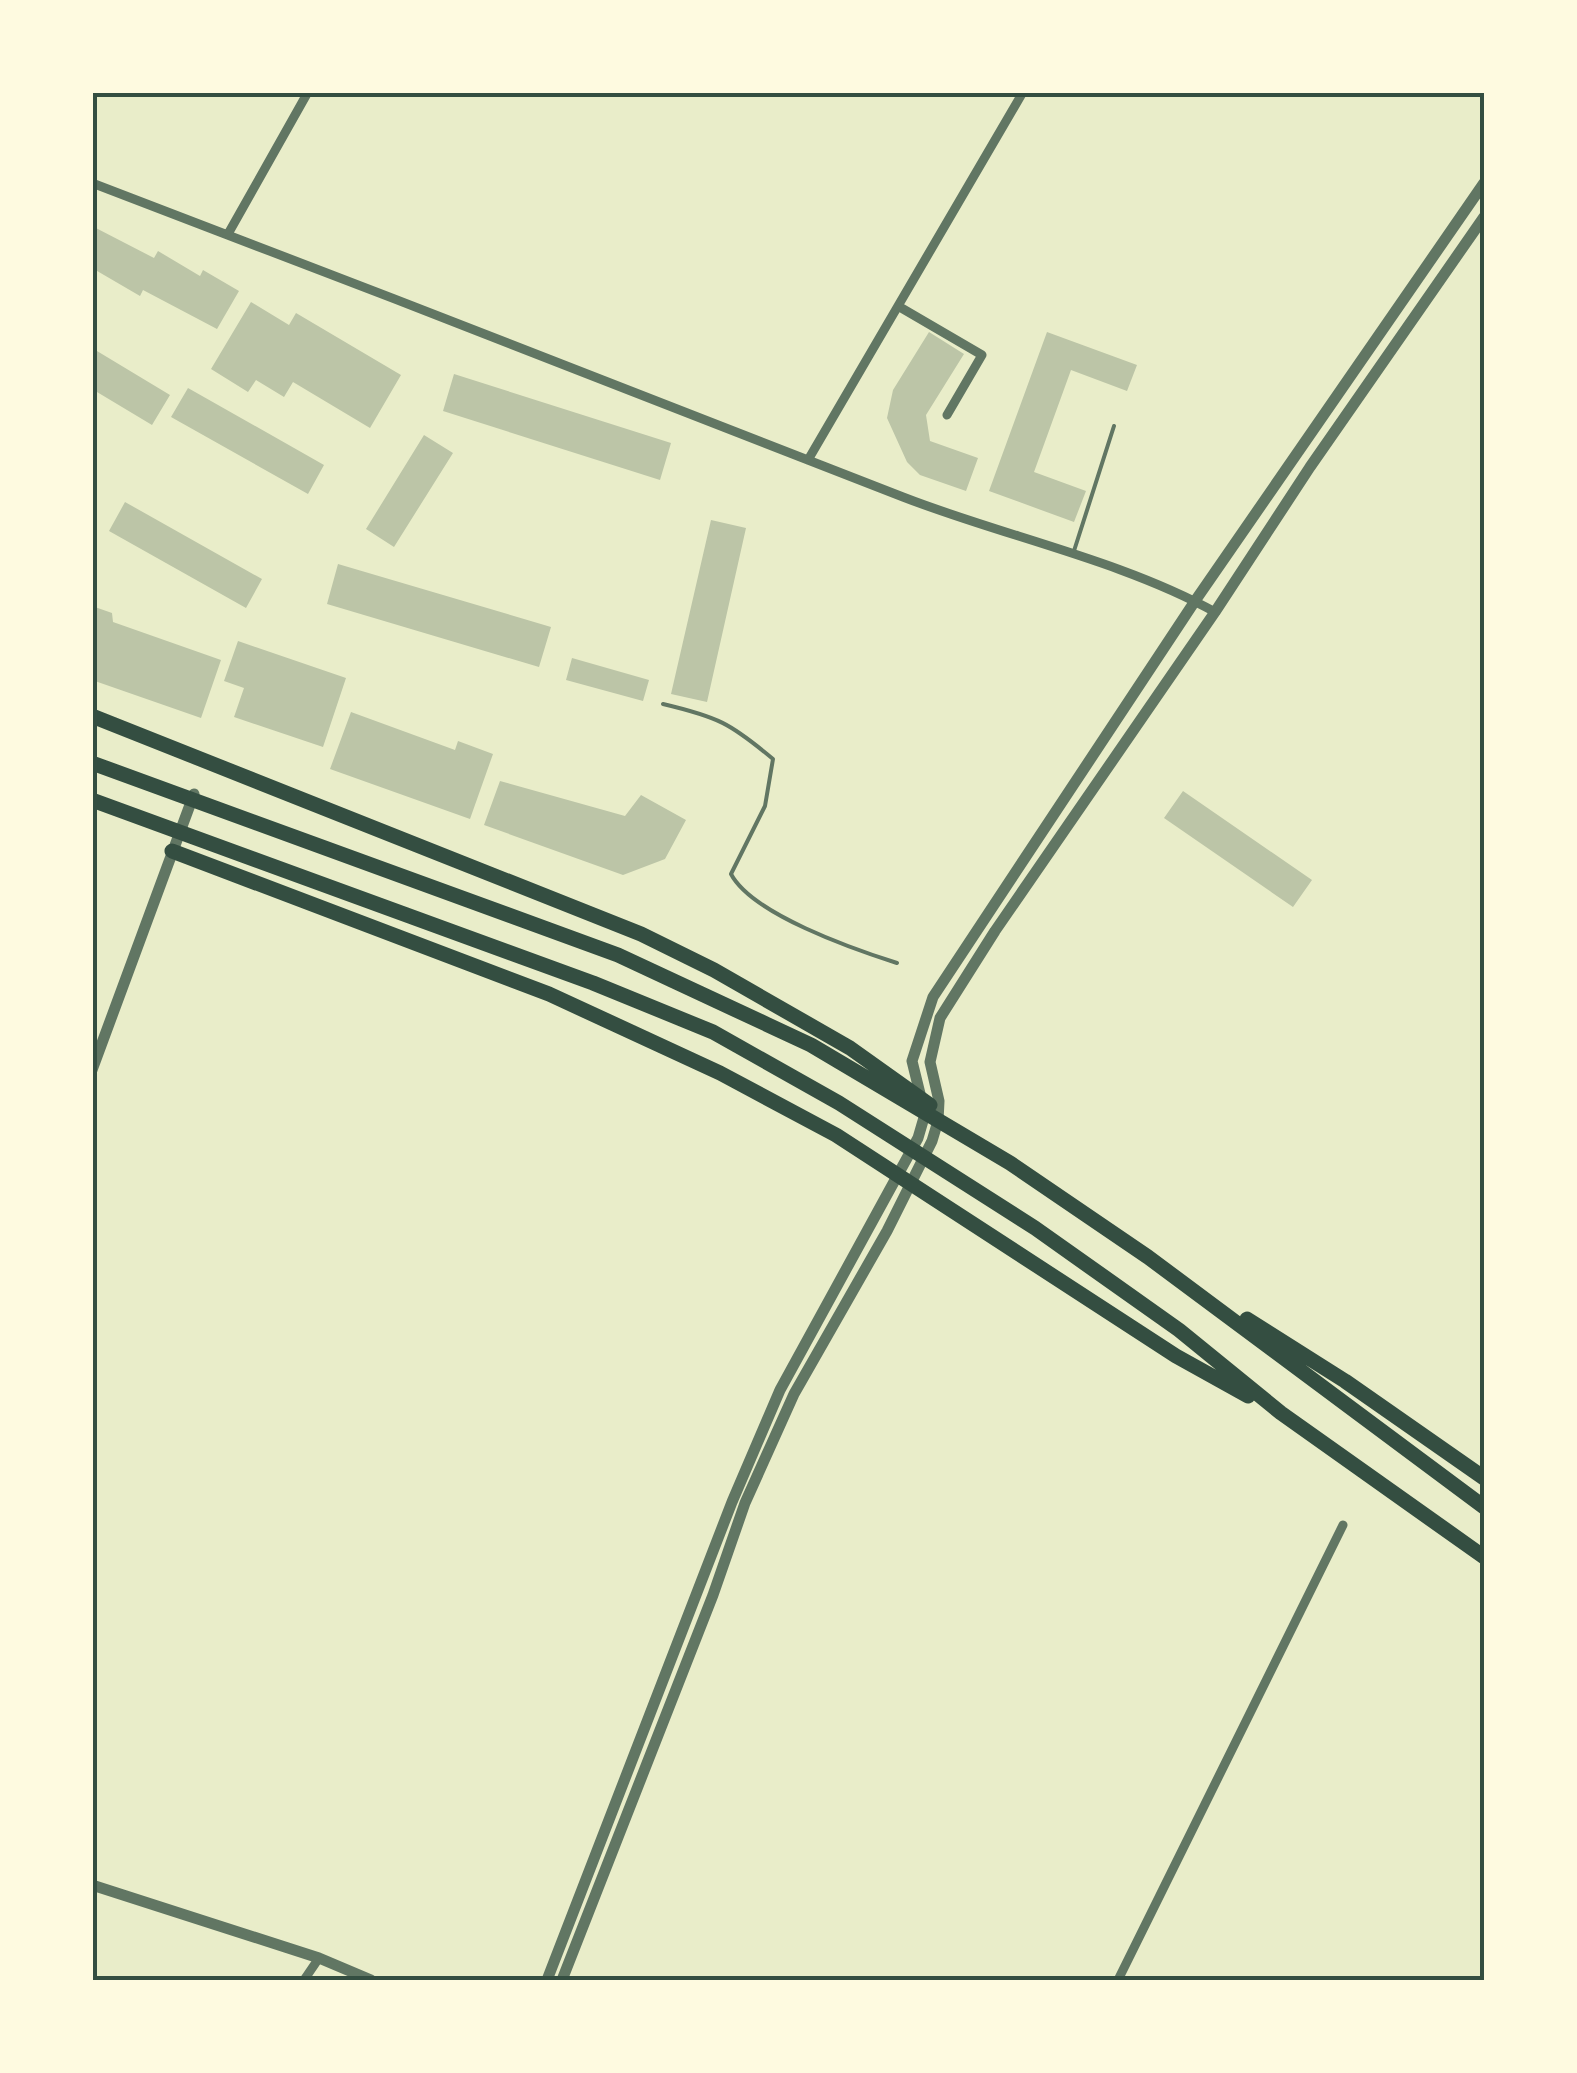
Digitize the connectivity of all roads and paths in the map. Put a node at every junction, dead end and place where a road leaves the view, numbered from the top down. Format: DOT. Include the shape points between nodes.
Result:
graph roads {
  1 [pos="308,92"];
  2 [pos="1023,92"];
  3 [pos="92,183"];
  4 [pos="1484,183"];
  5 [pos="1484,217"];
  6 [pos="228,234"];
  7 [pos="898,306"];
  8 [pos="947,415"];
  9 [pos="1114,426"];
  10 [pos="808,460"];
  11 [pos="1073,554"];
  12 [pos="1196,601"];
  13 [pos="1215,612"];
  14 [pos="663,704"];
  15 [pos="92,716"];
  16 [pos="92,764"];
  17 [pos="194,794"];
  18 [pos="92,800"];
  19 [pos="172,851"];
  20 [pos="897,963"];
  21 [pos="92,1070"];
  22 [pos="1010,1163"];
  23 [pos="1148,1257"];
  24 [pos="1281,1414"];
  25 [pos="1484,1478"];
  26 [pos="1484,1507"];
  27 [pos="1430,1518"];
  28 [pos="1343,1525"];
  29 [pos="1484,1556"];
  30 [pos="1484,1569"];
  31 [pos="92,1885"];
  32 [pos="318,1958"];
  33 [pos="304,1980"];
  34 [pos="370,1980"];
  35 [pos="547,1980"];
  36 [pos="562,1980"];
  37 [pos="1118,1980"];
  1 -- 6 [label="street"];
  2 -- 7 [label="street"];
  3 -- 6 [label="street"];
  4 -- 12 [label="street"];
  5 -- 13 [label="street"];
  6 -- 10 [label="street"];
  7 -- 8 [label="street" via="982,355"];
  7 -- 10 [label="street"];
  9 -- 11 [label="lane"];
  10 -- 11 [label="street"];
  11 -- 12 [label="street"];
  12 -- 13 [label="street"];
  12 -- 35 [label="street" via="933,997 912,1061 925,1114 918,1138 780,1390"];
  13 -- 36 [label="street" via="940,1018 930,1062 938,1121 887,1231 794,1394 745,1503"];
  14 -- 20 [label="lane" via="730,724 774,759 765,806 731,874 737,885 758,904"];
  15 -- 22 [label="highway" via="641,934 850,1048"];
  16 -- 22 [label="highway" via="618,955 811,1044"];
  17 -- 19 [label="street"];
  18 -- 24 [label="highway" via="713,1032 1035,1228 1179,1330"];
  19 -- 21 [label="street"];
  19 -- 24 [label="highway" via="549,994 720,1073 836,1135 1176,1356"];
  22 -- 23 [label="highway"];
  23 -- 25 [label="highway"];
  23 -- 26 [label="highway"];
  24 -- 27 [label="highway"];
  27 -- 29 [label="highway"];
  27 -- 30 [label="highway"];
  28 -- 37 [label="street"];
  31 -- 32 [label="street"];
  32 -- 33 [label="street"];
  32 -- 34 [label="street"];
}
